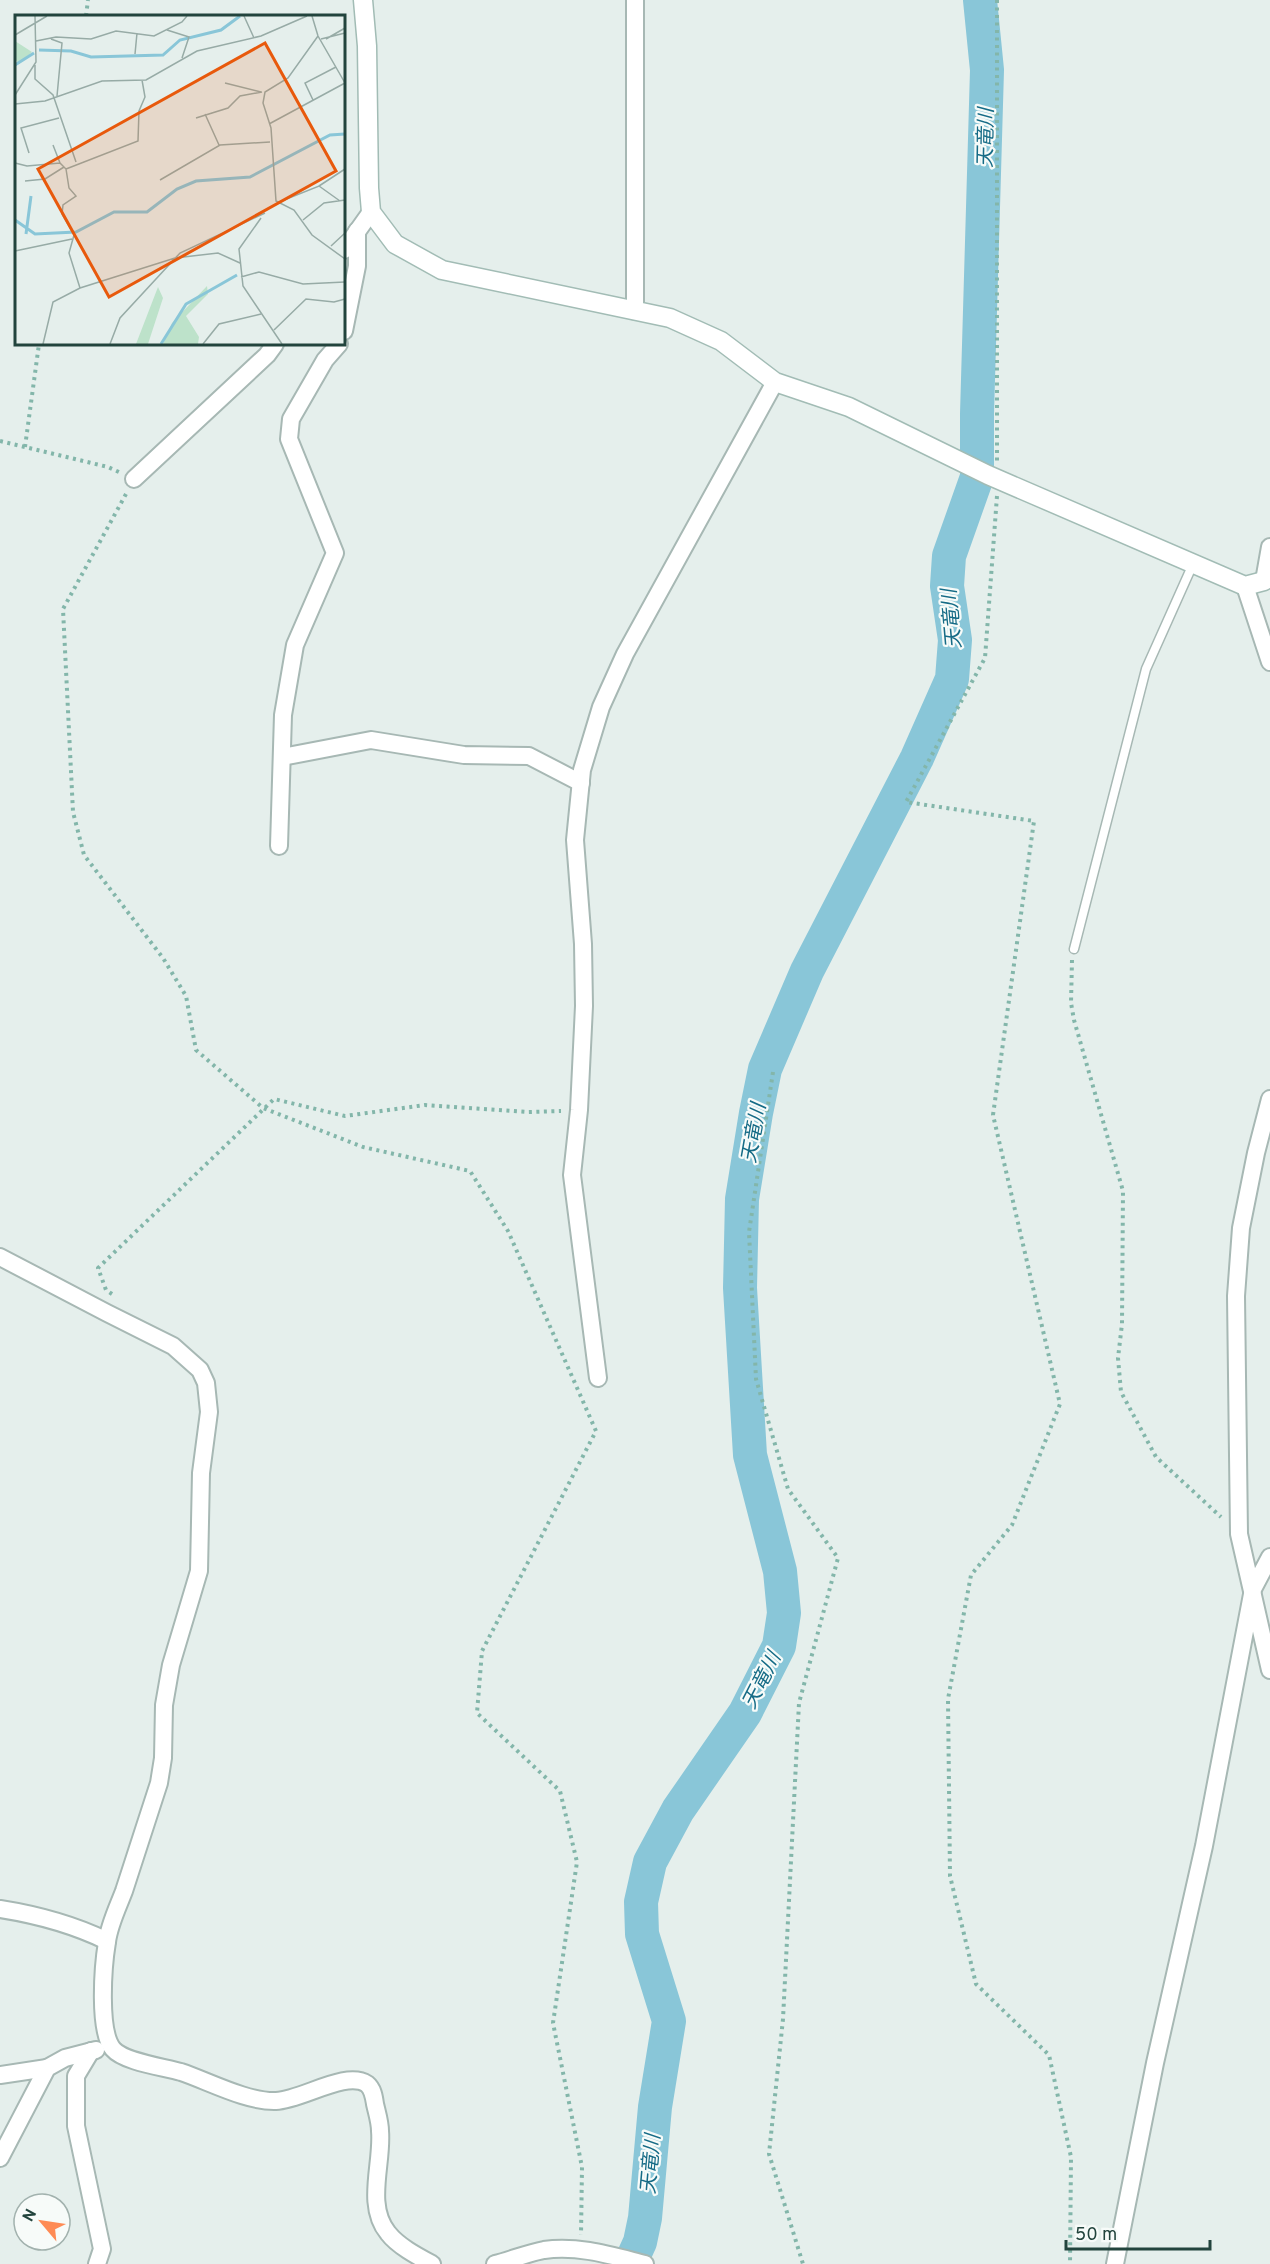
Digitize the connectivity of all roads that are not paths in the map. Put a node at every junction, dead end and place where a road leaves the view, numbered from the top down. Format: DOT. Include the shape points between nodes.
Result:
graph roads {
  1 [pos="363,0"];
  2 [pos="635,0"];
  3 [pos="371,212"];
  4 [pos="357,231"];
  5 [pos="345,249"];
  6 [pos="634,311"];
  7 [pos="345,326"];
  8 [pos="274,345"];
  9 [pos="338,345"];
  10 [pos="775,382"];
  11 [pos="134,478"];
  12 [pos="1270,547"];
  13 [pos="1194,563"];
  14 [pos="1267,579"];
  15 [pos="1245,585"];
  16 [pos="1270,662"];
  17 [pos="282,757"];
  18 [pos="581,783"];
  19 [pos="279,846"];
  20 [pos="1074,949"];
  21 [pos="1270,1099"];
  22 [pos="0,1257"];
  23 [pos="598,1378"];
  24 [pos="1270,1557"];
  25 [pos="1253,1589"];
  26 [pos="1270,1670"];
  27 [pos="0,1909"];
  28 [pos="107,1941"];
  29 [pos="112,2048"];
  30 [pos="91,2051"];
  31 [pos="47,2068"];
  32 [pos="0,2075"];
  33 [pos="0,2158"];
  34 [pos="97,2264"];
  35 [pos="432,2264"];
  36 [pos="495,2264"];
  37 [pos="645,2264"];
  38 [pos="1115,2264"];
  1 -- 3 [label="street"];
  2 -- 6 [label="street"];
  3 -- 4 [label="street"];
  3 -- 6 [label="street" via="395,244 442,270"];
  4 -- 5 [label="street"];
  4 -- 7 [label="street" via="357,266"];
  6 -- 10 [label="street" via="670,318 721,341"];
  8 -- 11 [label="street"];
  9 -- 17 [label="street" via="291,419 289,439 335,553 296,645 283,715"];
  10 -- 13 [label="street" via="849,407 993,477"];
  10 -- 18 [label="street" via="625,654 601,707"];
  12 -- 14 [label="street"];
  13 -- 15 [label="street"];
  13 -- 20 [label="lane" via="1146,669"];
  14 -- 15 [label="street"];
  15 -- 16 [label="street"];
  17 -- 18 [label="street" via="371,740 464,755 529,756"];
  17 -- 19 [label="street"];
  18 -- 23 [label="street" via="574,840 584,985 572,1175"];
  21 -- 25 [label="street" via="1241,1228 1236,1296 1239,1534"];
  22 -- 28 [label="street" via="173,1346 200,1370 206,1383 210,1412 201,1473 199,1571 171,1665 164,1704 159,1783"];
  24 -- 25 [label="street"];
  25 -- 26 [label="street"];
  25 -- 38 [label="street" via="1204,1846"];
  27 -- 28 [label="street" via="58,1921"];
  28 -- 29 [label="street" via="102,2020"];
  29 -- 30 [label="street"];
  29 -- 35 [label="street" via="118,2054 253,2098 295,2098 340,2081 369,2085 380,2132 380,2219 400,2244"];
  30 -- 31 [label="street"];
  30 -- 34 [label="street" via="76,2076 76,2126 102,2249"];
  31 -- 32 [label="street"];
  31 -- 33 [label="street"];
  36 -- 37 [label="street" via="544,2250 586,2251"];
}
